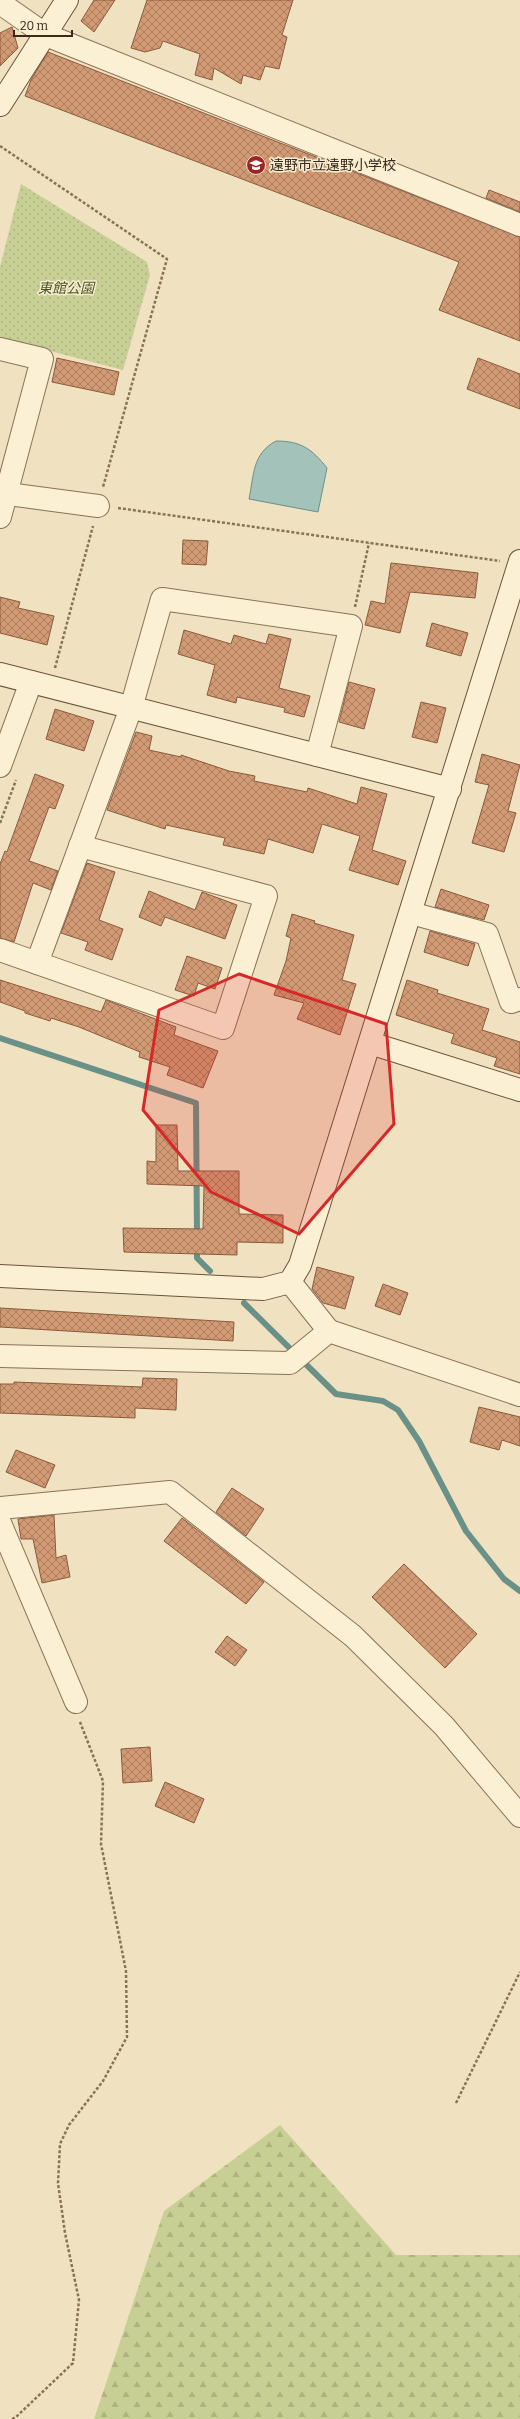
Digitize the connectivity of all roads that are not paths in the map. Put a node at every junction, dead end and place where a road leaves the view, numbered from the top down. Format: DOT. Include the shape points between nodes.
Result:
graph roads {
  1 [pos="67,0"];
  2 [pos="0,3"];
  3 [pos="46,36"];
  4 [pos="0,105"];
  5 [pos="520,225"];
  6 [pos="0,349"];
  7 [pos="3,493"];
  8 [pos="98,506"];
  9 [pos="0,516"];
  10 [pos="520,562"];
  11 [pos="0,674"];
  12 [pos="41,684"];
  13 [pos="131,708"];
  14 [pos="317,755"];
  15 [pos="9,769"];
  16 [pos="450,789"];
  17 [pos="80,846"];
  18 [pos="411,913"];
  19 [pos="0,950"];
  20 [pos="37,963"];
  21 [pos="520,999"];
  22 [pos="370,1043"];
  23 [pos="520,1090"];
  24 [pos="0,1276"];
  25 [pos="290,1282"];
  26 [pos="329,1331"];
  27 [pos="0,1356"];
  28 [pos="520,1395"];
  29 [pos="0,1508"];
  30 [pos="0,1523"];
  31 [pos="76,1702"];
  32 [pos="520,1816"];
  1 -- 3 [label="street"];
  2 -- 3 [label="street"];
  3 -- 4 [label="street"];
  3 -- 5 [label="street"];
  6 -- 7 [label="street" via="42,359"];
  7 -- 8 [label="street"];
  7 -- 9 [label="street"];
  10 -- 16 [label="street"];
  11 -- 12 [label="street"];
  12 -- 13 [label="street"];
  12 -- 15 [label="street"];
  13 -- 14 [label="street"];
  13 -- 14 [label="street" via="162,599 351,626"];
  13 -- 17 [label="street"];
  14 -- 16 [label="street"];
  16 -- 18 [label="street"];
  17 -- 20 [label="street"];
  17 -- 20 [label="street" via="266,896 223,1028"];
  18 -- 21 [label="street" via="486,934 511,1002"];
  18 -- 22 [label="street"];
  19 -- 20 [label="street"];
  22 -- 23 [label="street"];
  22 -- 25 [label="street" via="300,1265"];
  24 -- 25 [label="street" via="263,1289"];
  25 -- 26 [label="street"];
  26 -- 27 [label="street" via="290,1363"];
  26 -- 28 [label="street"];
  29 -- 32 [label="street" via="170,1492 353,1636 444,1726"];
  30 -- 31 [label="street"];
}
